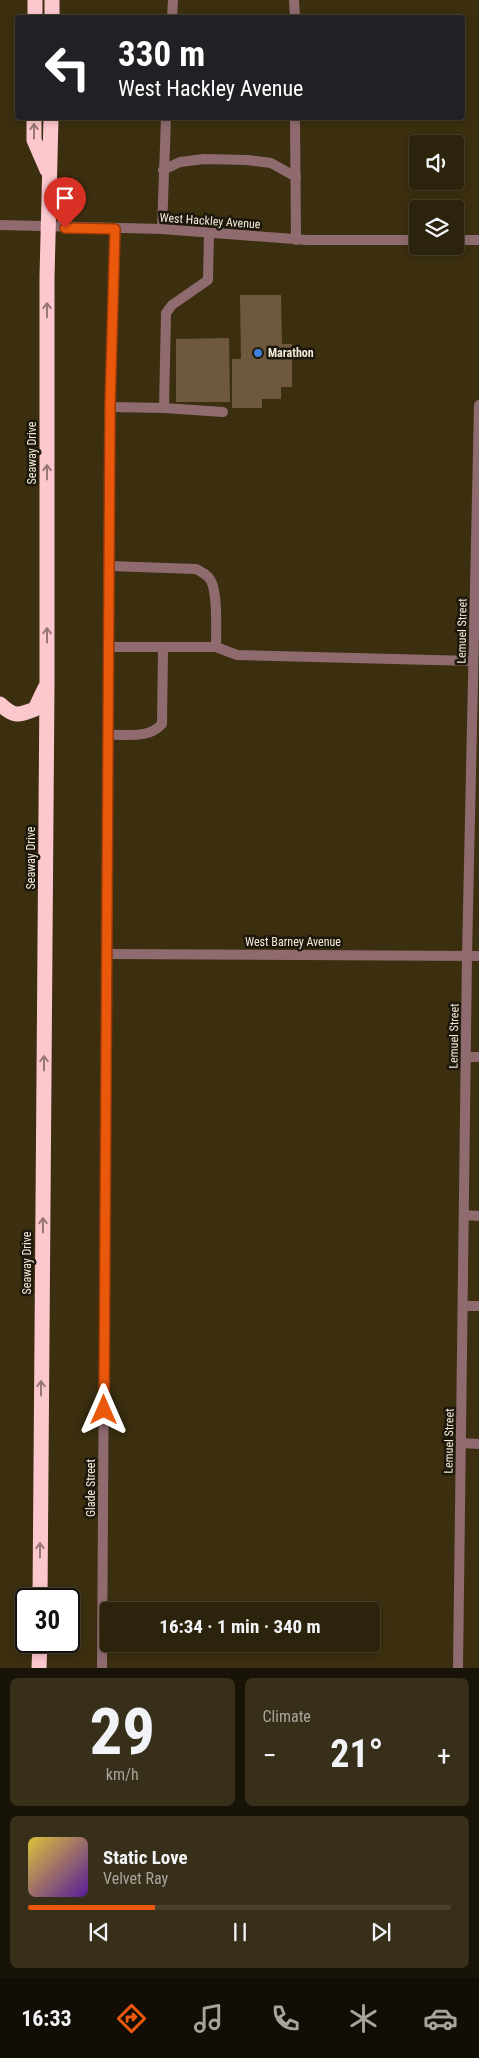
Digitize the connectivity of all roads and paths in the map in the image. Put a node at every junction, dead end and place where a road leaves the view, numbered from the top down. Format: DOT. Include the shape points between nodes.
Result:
graph roads {
  1 [pos="35,0"];
  2 [pos="52,0"];
  3 [pos="173,0"];
  4 [pos="294,0"];
  5 [pos="35,15"];
  6 [pos="52,15"];
  7 [pos="172,15"];
  8 [pos="294,15"];
  9 [pos="34,120"];
  10 [pos="51,120"];
  11 [pos="166,120"];
  12 [pos="295,120"];
  13 [pos="163,170"];
  14 [pos="50,176"];
  15 [pos="296,177"];
  16 [pos="0,225"];
  17 [pos="49,228"];
  18 [pos="115,229"];
  19 [pos="162,229"];
  20 [pos="210,233"];
  21 [pos="296,240"];
  22 [pos="409,240"];
  23 [pos="464,240"];
  24 [pos="479,240"];
  25 [pos="479,405"];
  26 [pos="110,407"];
  27 [pos="164,408"];
  28 [pos="223,412"];
  29 [pos="109,566"];
  30 [pos="109,647"];
  31 [pos="163,647"];
  32 [pos="216,647"];
  33 [pos="473,661"];
  34 [pos="47,683"];
  35 [pos="0,704"];
  36 [pos="108,735"];
  37 [pos="106,954"];
  38 [pos="467,956"];
  39 [pos="479,956"];
  40 [pos="466,1057"];
  41 [pos="479,1057"];
  42 [pos="464,1215"];
  43 [pos="479,1216"];
  44 [pos="463,1306"];
  45 [pos="479,1306"];
  46 [pos="461,1443"];
  47 [pos="479,1444"];
  48 [pos="40,1588"];
  49 [pos="40,1653"];
  50 [pos="39,1668"];
  51 [pos="102,1668"];
  52 [pos="458,1668"];
  1 -- 5 [label="highway"];
  2 -- 6 [label="highway"];
  3 -- 7 [label="street"];
  4 -- 8 [label="street"];
  14 -- 9 [label="highway, one-way" via="34,140"];
  10 -- 14 [label="highway, Seaway Drive"];
  11 -- 13 [label="street"];
  12 -- 15 [label="street"];
  13 -- 15 [label="street" via="180,162 204,159 247,160 271,163"];
  13 -- 19 [label="street"];
  14 -- 17 [label="highway, Seaway Drive"];
  15 -- 21 [label="street"];
  16 -- 17 [label="street, West Hackley Avenue"];
  17 -- 18 [label="street, West Hackley Avenue"];
  34 -- 17 [label="highway, Seaway Drive, one-way"];
  18 -- 19 [label="street, West Hackley Avenue"];
  18 -- 26 [label="street, Glade Street"];
  19 -- 20 [label="street, West Hackley Avenue"];
  20 -- 21 [label="street, West Hackley Avenue"];
  20 -- 27 [label="street" via="208,280 172,304 166,313"];
  21 -- 22 [label="street, West Hackley Avenue"];
  23 -- 24 [label="street"];
  25 -- 33 [label="street, Lemuel Street"];
  26 -- 27 [label="street"];
  26 -- 29 [label="street, Glade Street"];
  27 -- 28 [label="street"];
  29 -- 30 [label="street, Glade Street"];
  29 -- 32 [label="street" via="196,568 205,574 212,582 215,600"];
  30 -- 31 [label="street"];
  30 -- 36 [label="street, Glade Street"];
  31 -- 32 [label="street"];
  31 -- 36 [label="street" via="162,724 148,734"];
  32 -- 33 [label="street" via="237,655"];
  33 -- 38 [label="street, Lemuel Street"];
  34 -- 35 [label="highway" via="35,709 20,715 10,713"];
  48 -- 34 [label="highway, Seaway Drive, one-way"];
  36 -- 37 [label="street, Glade Street"];
  37 -- 38 [label="street, West Barney Avenue"];
  37 -- 51 [label="street, Glade Street"];
  38 -- 39 [label="street, West Barney Avenue"];
  38 -- 40 [label="street, Lemuel Street"];
  40 -- 41 [label="street"];
  40 -- 42 [label="street, Lemuel Street"];
  42 -- 43 [label="street"];
  42 -- 44 [label="street, Lemuel Street"];
  44 -- 45 [label="street"];
  44 -- 46 [label="street, Lemuel Street"];
  46 -- 47 [label="street"];
  46 -- 52 [label="street, Lemuel Street"];
  49 -- 50 [label="highway"];
}
